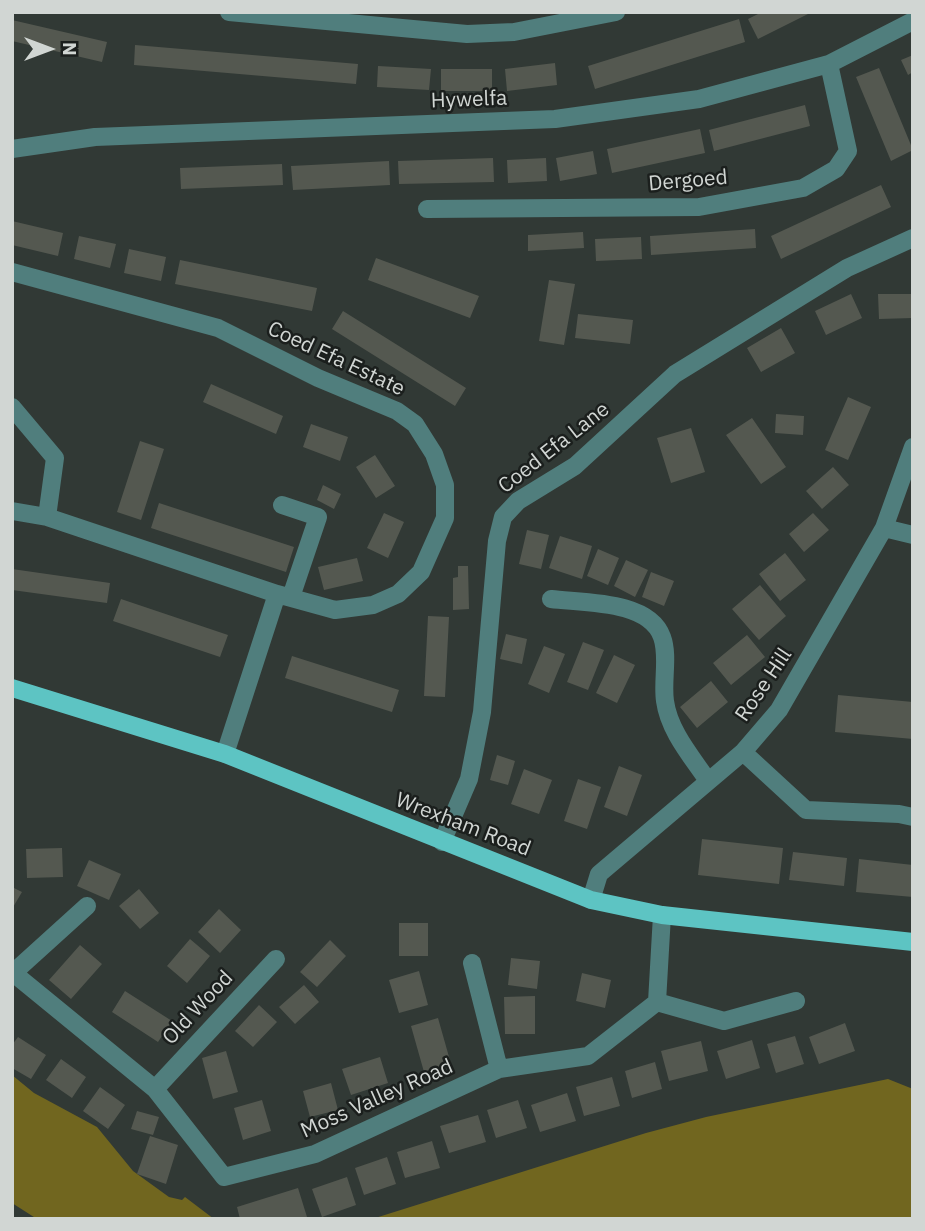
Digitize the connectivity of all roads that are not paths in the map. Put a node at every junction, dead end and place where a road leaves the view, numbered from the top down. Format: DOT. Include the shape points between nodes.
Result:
graph roads {
  1 [pos="229,12"];
  2 [pos="615,12"];
  3 [pos="570,17"];
  4 [pos="343,18"];
  5 [pos="913,21"];
  6 [pos="829,64"];
  7 [pos="12,149"];
  8 [pos="427,209"];
  9 [pos="913,238"];
  10 [pos="12,272"];
  11 [pos="12,407"];
  12 [pos="913,447"];
  13 [pos="282,505"];
  14 [pos="12,511"];
  15 [pos="47,517"];
  16 [pos="884,528"];
  17 [pos="913,535"];
  18 [pos="284,596"];
  19 [pos="551,599"];
  20 [pos="12,688"];
  21 [pos="743,752"];
  22 [pos="225,754"];
  23 [pos="708,781"];
  24 [pos="913,817"];
  25 [pos="442,842"];
  26 [pos="591,900"];
  27 [pos="87,906"];
  28 [pos="662,915"];
  29 [pos="913,942"];
  30 [pos="275,959"];
  31 [pos="472,963"];
  32 [pos="13,972"];
  33 [pos="796,1000"];
  34 [pos="657,1002"];
  35 [pos="499,1069"];
  36 [pos="155,1089"];
  1 -- 4 [label="street"];
  2 -- 3 [label="street"];
  3 -- 4 [label="street" via="514,32 467,34"];
  5 -- 6 [label="street, Hywelfa"];
  6 -- 7 [label="street, Hywelfa" via="699,99 555,119 95,137"];
  6 -- 8 [label="street, Dergoed" via="848,151 836,169 803,188 699,206"];
  9 -- 25 [label="street, Coed Efa Lane" via="847,268 676,374 575,466 518,501 503,517 496,541 482,712 469,779"];
  10 -- 18 [label="street, Coed Efa Estate" via="218,328 397,411 415,424 435,454 445,485 445,518 421,572 398,593 373,605 335,610"];
  11 -- 15 [label="street" via="55,457"];
  12 -- 16 [label="street, Rose Hill"];
  13 -- 18 [label="street" via="318,517"];
  14 -- 15 [label="street, Coed Efa Estate"];
  15 -- 18 [label="street, Coed Efa Estate"];
  16 -- 17 [label="street"];
  16 -- 21 [label="street, Rose Hill" via="779,710"];
  18 -- 22 [label="street"];
  19 -- 23 [label="street" via="629,607 652,622 662,637 665,703 676,733"];
  20 -- 22 [label="main road, Wrexham Road"];
  21 -- 23 [label="street, Rose Hill"];
  21 -- 24 [label="street" via="806,810"];
  22 -- 25 [label="main road, Wrexham Road"];
  23 -- 26 [label="street, Rose Hill" via="599,874"];
  25 -- 26 [label="main road, Wrexham Road"];
  26 -- 28 [label="main road, Wrexham Road"];
  27 -- 32 [label="street"];
  28 -- 29 [label="main road, Wrexham Road"];
  28 -- 34 [label="street"];
  30 -- 36 [label="street, Old Wood"];
  31 -- 35 [label="street"];
  32 -- 36 [label="street, Moss Valley Road"];
  33 -- 34 [label="street" via="724,1021"];
  34 -- 35 [label="street, Moss Valley Road" via="588,1056"];
  35 -- 36 [label="street, Moss Valley Road" via="315,1154 224,1177"];
}
